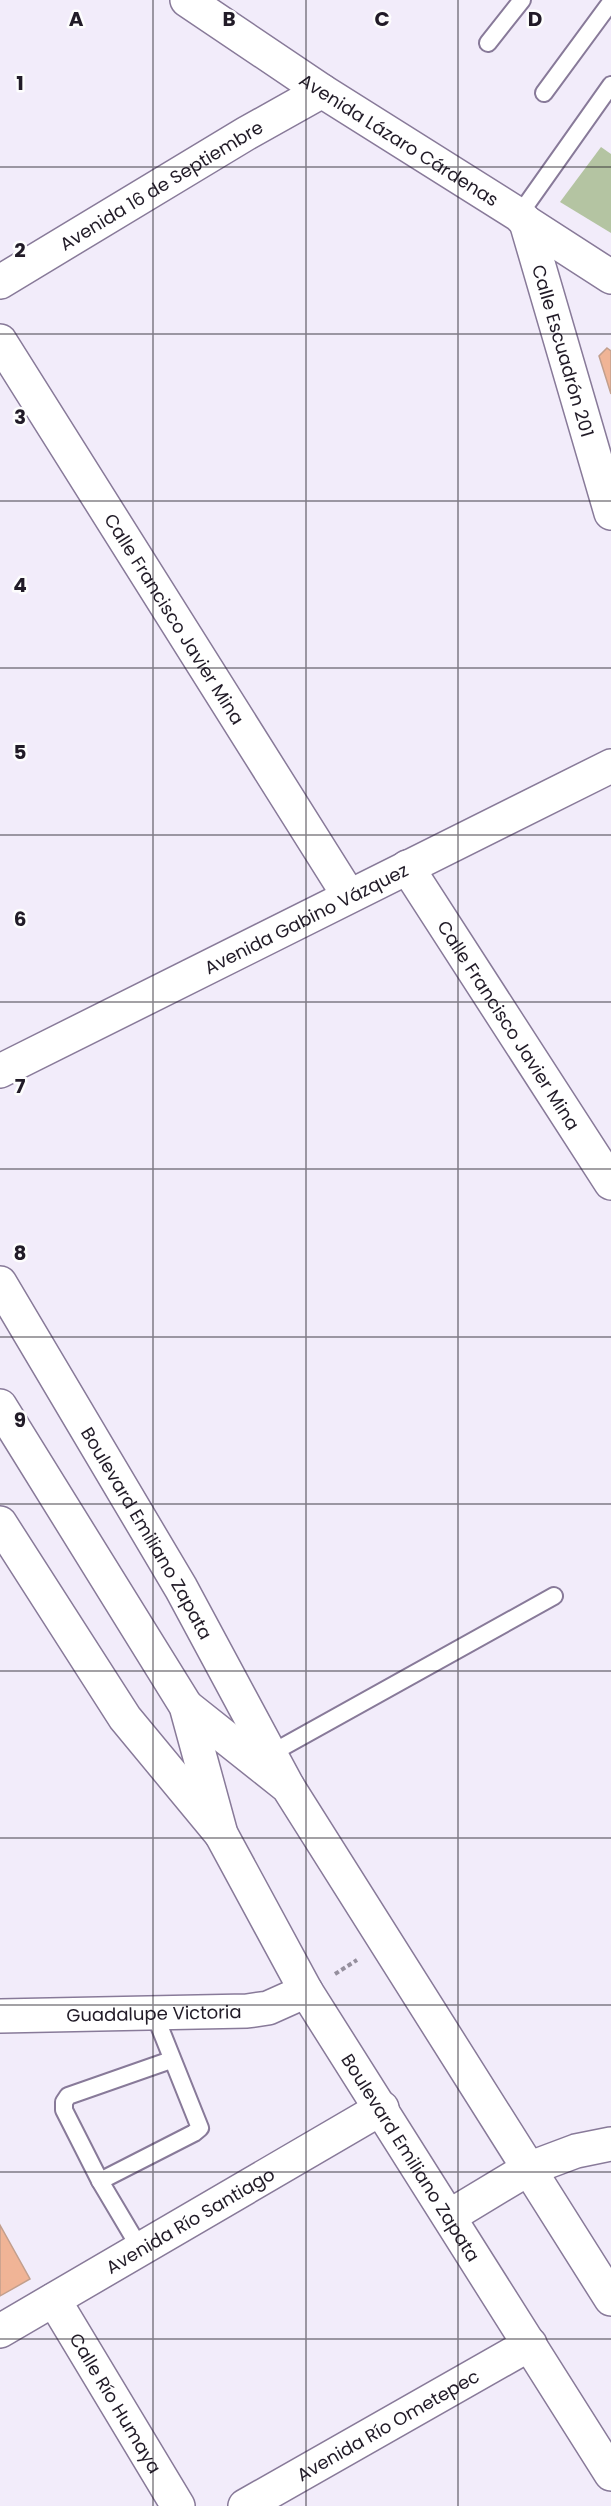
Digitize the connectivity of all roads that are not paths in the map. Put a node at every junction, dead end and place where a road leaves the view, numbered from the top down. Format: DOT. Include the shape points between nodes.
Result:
graph roads {
  1 [pos="522,0"];
  2 [pos="611,1"];
  3 [pos="203,5"];
  4 [pos="488,43"];
  5 [pos="611,85"];
  6 [pos="322,91"];
  7 [pos="544,93"];
  8 [pos="522,218"];
  9 [pos="611,277"];
  10 [pos="0,282"];
  11 [pos="0,341"];
  12 [pos="611,513"];
  13 [pos="611,766"];
  14 [pos="407,867"];
  15 [pos="349,896"];
  16 [pos="0,1071"];
  17 [pos="611,1183"];
  18 [pos="0,1283"];
  19 [pos="0,1406"];
  20 [pos="0,1523"];
  21 [pos="554,1596"];
  22 [pos="186,1706"];
  23 [pos="270,1754"];
  24 [pos="288,1786"];
  25 [pos="221,1834"];
  26 [pos="306,1991"];
  27 [pos="154,2013"];
  28 [pos="0,2016"];
  29 [pos="171,2060"];
  30 [pos="382,2108"];
  31 [pos="611,2144"];
  32 [pos="528,2169"];
  33 [pos="100,2181"];
  34 [pos="450,2216"];
  35 [pos="141,2250"];
  36 [pos="611,2299"];
  37 [pos="54,2300"];
  38 [pos="0,2331"];
  39 [pos="530,2344"];
  40 [pos="611,2474"];
  41 [pos="178,2506"];
  42 [pos="245,2506"];
  1 -- 4 [label="lane"];
  2 -- 7 [label="lane"];
  3 -- 6 [label="street, Avenida Lázaro Cárdenas"];
  5 -- 8 [label="lane"];
  6 -- 8 [label="street, Avenida Lázaro Cárdenas"];
  6 -- 10 [label="street, Avenida 16 de Septiembre"];
  8 -- 9 [label="street, Avenida Lázaro Cárdenas"];
  8 -- 12 [label="street, Calle Escuadrón 201"];
  11 -- 15 [label="street, Calle Francisco Javier Mina"];
  13 -- 14 [label="street, Avenida Gabino Vázquez"];
  14 -- 15 [label="street, Avenida Gabino Vázquez"];
  14 -- 17 [label="street, Calle Francisco Javier Mina"];
  15 -- 16 [label="street, Avenida Gabino Vázquez"];
  18 -- 23 [label="street, Boulevard Emiliano Zapata" via="181,1588"];
  19 -- 22 [label="street, Boulevard Emiliano Zapata"];
  20 -- 25 [label="street, Boulevard Emiliano Zapata" via="125,1718"];
  21 -- 23 [label="lane"];
  22 -- 24 [label="street, Boulevard Emiliano Zapata"];
  22 -- 25 [label="street, Boulevard Emiliano Zapata"];
  23 -- 24 [label="street, Boulevard Emiliano Zapata"];
  24 -- 32 [label="street, Boulevard Emiliano Zapata"];
  25 -- 26 [label="street, Boulevard Emiliano Zapata"];
  26 -- 27 [label="street, Guadalupe Victoria" via="247,2011"];
  26 -- 30 [label="street, Boulevard Emiliano Zapata"];
  27 -- 28 [label="street, Guadalupe Victoria"];
  27 -- 29 [label="lane"];
  29 -- 33 [label="lane" via="200,2128"];
  29 -- 33 [label="lane" via="68,2096 64,2102 64,2110"];
  30 -- 34 [label="street, Boulevard Emiliano Zapata"];
  30 -- 35 [label="street, Avenida Río Santiago"];
  31 -- 32 [label="street" via="576,2151"];
  32 -- 34 [label="street"];
  32 -- 36 [label="street, Boulevard Emiliano Zapata"];
  33 -- 35 [label="lane"];
  34 -- 39 [label="street, Boulevard Emiliano Zapata"];
  35 -- 37 [label="street, Avenida Río Santiago"];
  37 -- 38 [label="street, Avenida Río Santiago"];
  37 -- 41 [label="street, Calle Río Humaya"];
  39 -- 40 [label="street, Boulevard Emiliano Zapata"];
  39 -- 42 [label="street, Avenida Río Ometepec"];
}
